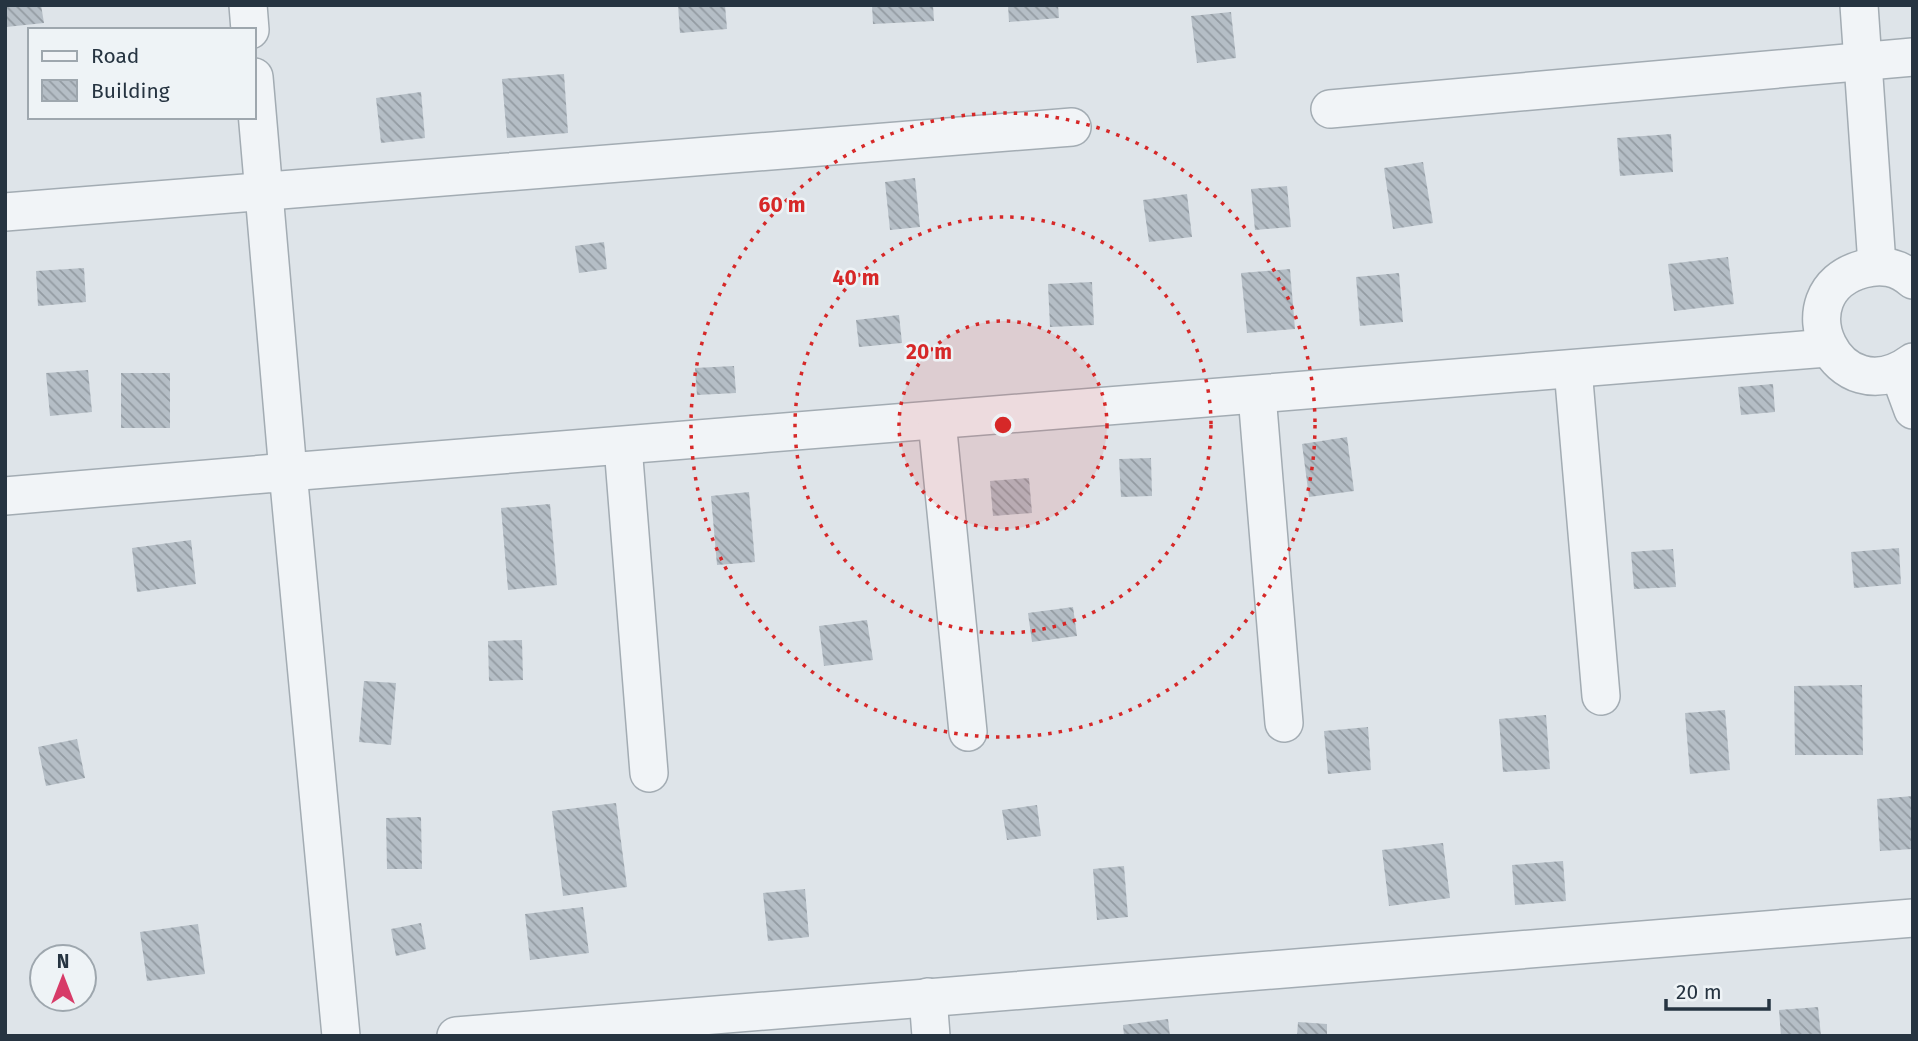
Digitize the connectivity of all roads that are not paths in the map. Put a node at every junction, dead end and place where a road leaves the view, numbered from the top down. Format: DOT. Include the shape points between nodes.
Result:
graph roads {
  1 [pos="248,5"];
  2 [pos="1859,5"];
  3 [pos="250,28"];
  4 [pos="1913,57"];
  5 [pos="1864,61"];
  6 [pos="256,105"];
  7 [pos="1330,109"];
  8 [pos="1072,127"];
  9 [pos="262,190"];
  10 [pos="5,212"];
  11 [pos="1877,265"];
  12 [pos="1913,280"];
  13 [pos="1827,348"];
  14 [pos="1906,367"];
  15 [pos="1573,369"];
  16 [pos="1257,395"];
  17 [pos="1913,410"];
  18 [pos="937,421"];
  19 [pos="623,446"];
  20 [pos="288,472"];
  21 [pos="5,496"];
  22 [pos="1601,696"];
  23 [pos="1284,723"];
  24 [pos="968,732"];
  25 [pos="649,773"];
  26 [pos="1913,918"];
  27 [pos="928,998"];
  28 [pos="522,1033"];
  29 [pos="341,1036"];
  30 [pos="456,1036"];
  31 [pos="931,1036"];
  1 -- 3 [label="street"];
  2 -- 5 [label="street"];
  4 -- 5 [label="street"];
  5 -- 7 [label="street"];
  5 -- 11 [label="street"];
  6 -- 9 [label="street"];
  8 -- 9 [label="street"];
  9 -- 10 [label="street"];
  9 -- 20 [label="street"];
  11 -- 12 [label="street" via="1901,270"];
  11 -- 13 [label="street" via="1849,273 1828,292 1821,320"];
  13 -- 14 [label="street" via="1847,368 1873,377"];
  13 -- 15 [label="street"];
  14 -- 17 [label="street"];
  15 -- 16 [label="street"];
  15 -- 22 [label="street"];
  16 -- 18 [label="street"];
  16 -- 23 [label="street"];
  18 -- 19 [label="street"];
  18 -- 24 [label="street"];
  19 -- 20 [label="street"];
  19 -- 25 [label="street"];
  20 -- 21 [label="street"];
  20 -- 29 [label="street"];
  26 -- 27 [label="street"];
  27 -- 28 [label="street"];
  27 -- 31 [label="street"];
  28 -- 30 [label="street"];
}
